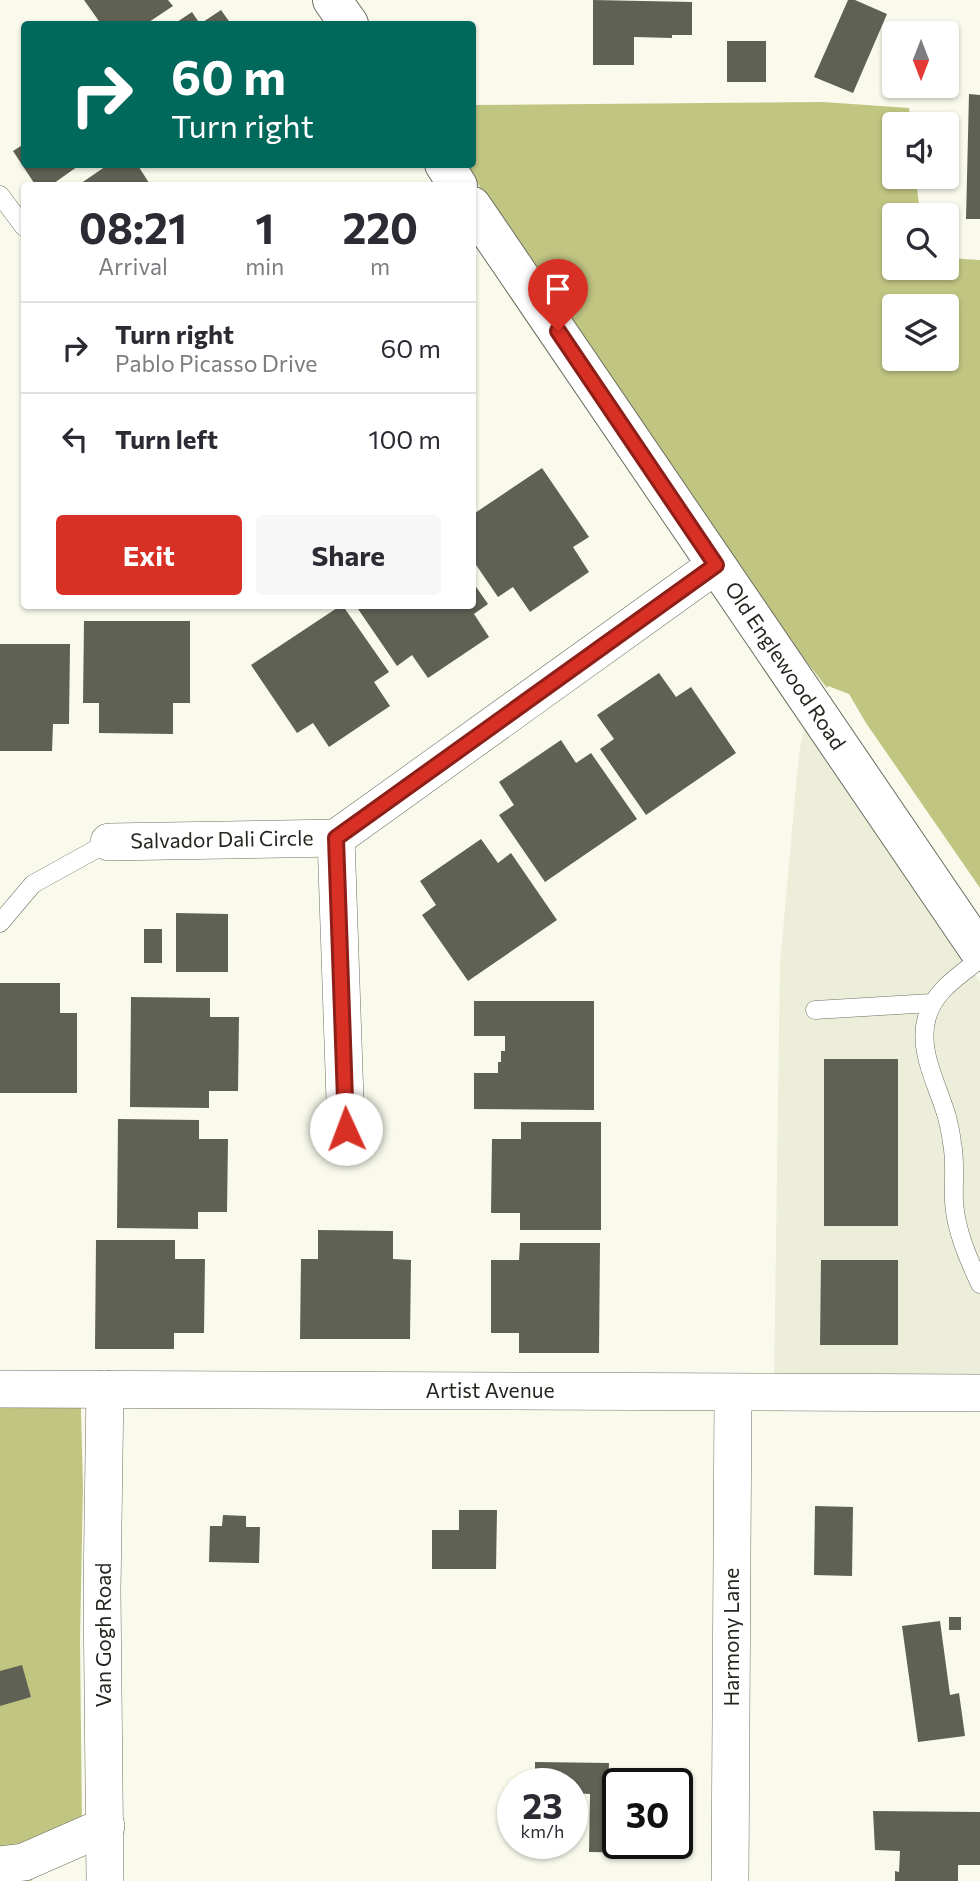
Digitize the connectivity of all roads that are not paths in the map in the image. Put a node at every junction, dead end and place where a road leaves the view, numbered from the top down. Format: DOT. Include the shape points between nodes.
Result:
graph roads {
  1 [pos="332,0"];
  2 [pos="347,21"];
  3 [pos="0,195"];
  4 [pos="476,212"];
  5 [pos="21,223"];
  6 [pos="716,565"];
  7 [pos="336,838"];
  8 [pos="108,842"];
  9 [pos="0,923"];
  10 [pos="980,952"];
  11 [pos="980,959"];
  12 [pos="932,1003"];
  13 [pos="815,1010"];
  14 [pos="346,1129"];
  15 [pos="980,1284"];
  16 [pos="0,1389"];
  17 [pos="105,1389"];
  18 [pos="733,1392"];
  19 [pos="980,1393"];
  20 [pos="106,1826"];
  21 [pos="0,1866"];
  22 [pos="105,1881"];
  23 [pos="730,1881"];
  1 -- 2 [label="street"];
  3 -- 5 [label="lane"];
  4 -- 6 [label="street, Old Englewood Road"];
  6 -- 7 [label="street"];
  6 -- 10 [label="street, Old Englewood Road"];
  7 -- 8 [label="street, Salvador Dali Circle"];
  7 -- 14 [label="street"];
  8 -- 9 [label="lane" via="33,884"];
  11 -- 12 [label="lane"];
  12 -- 13 [label="lane"];
  12 -- 15 [label="lane" via="925,1046 953,1147 954,1205 965,1251"];
  16 -- 17 [label="street, Artist Avenue"];
  17 -- 18 [label="street, Artist Avenue"];
  17 -- 20 [label="street, Van Gogh Road"];
  18 -- 19 [label="street, Artist Avenue"];
  18 -- 23 [label="street, Harmony Lane"];
  20 -- 21 [label="street" via="24,1862"];
  20 -- 22 [label="street, Van Gogh Road"];
}
